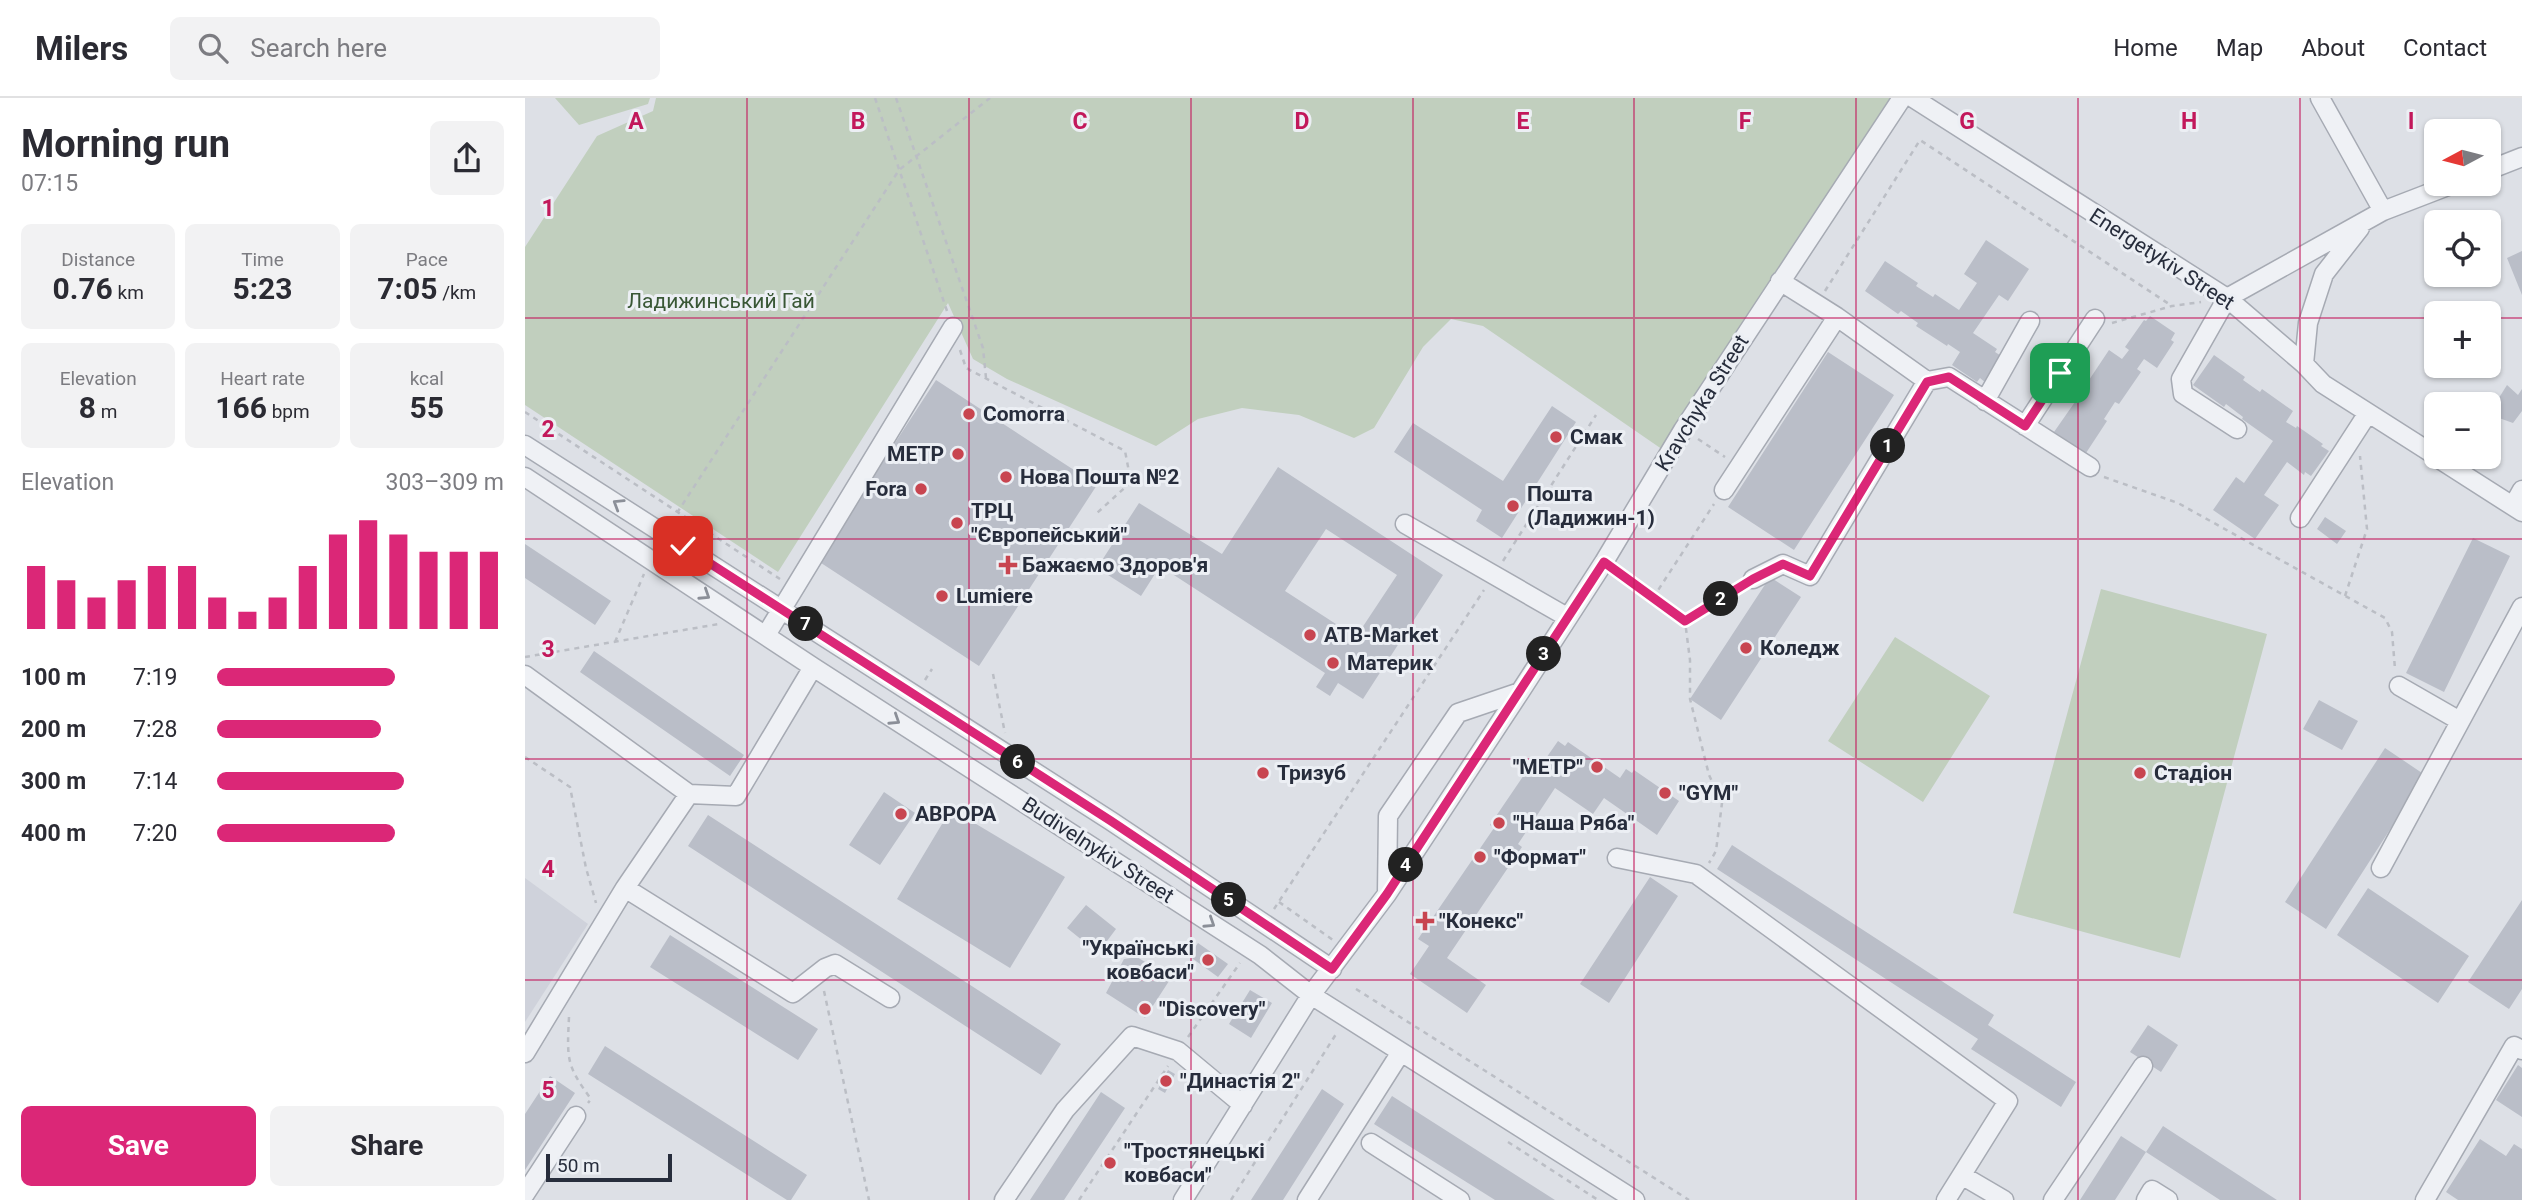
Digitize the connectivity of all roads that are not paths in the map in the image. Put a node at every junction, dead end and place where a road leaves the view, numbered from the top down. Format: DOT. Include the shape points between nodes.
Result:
graph roads {
  1 [pos="1902,98"];
  2 [pos="1913,98"];
  3 [pos="2321,98"];
  4 [pos="2522,157"];
  5 [pos="2501,165"];
  6 [pos="2424,195"];
  7 [pos="2383,211"];
  8 [pos="2366,220"];
  9 [pos="1780,281"];
  10 [pos="2227,298"];
  11 [pos="1837,317"];
  12 [pos="2095,319"];
  13 [pos="2030,321"];
  14 [pos="953,327"];
  15 [pos="2304,364"];
  16 [pos="1927,382"];
  17 [pos="1985,401"];
  18 [pos="2363,420"];
  19 [pos="2025,426"];
  20 [pos="2237,429"];
  21 [pos="525,445"];
  22 [pos="2424,451"];
  23 [pos="2090,467"];
  24 [pos="2458,469"];
  25 [pos="525,477"];
  26 [pos="1724,490"];
  27 [pos="2519,503"];
  28 [pos="2300,517"];
  29 [pos="1405,524"];
  30 [pos="1753,579"];
  31 [pos="2522,607"];
  32 [pos="784,609"];
  33 [pos="1567,617"];
  34 [pos="766,635"];
  35 [pos="813,667"];
  36 [pos="525,675"];
  37 [pos="2399,686"];
  38 [pos="1520,692"];
  39 [pos="2460,721"];
  40 [pos="961,725"];
  41 [pos="944,751"];
  42 [pos="689,794"];
  43 [pos="1617,858"];
  44 [pos="2381,868"];
  45 [pos="625,888"];
  46 [pos="1387,894"];
  47 [pos="1332,969"];
  48 [pos="1311,995"];
  49 [pos="890,998"];
  50 [pos="2522,1050"];
  51 [pos="1401,1052"];
  52 [pos="525,1053"];
  53 [pos="2143,1066"];
  54 [pos="1243,1105"];
  55 [pos="576,1116"];
  56 [pos="1371,1143"];
  57 [pos="1963,1176"];
  58 [pos="525,1194"];
  59 [pos="1004,1200"];
  60 [pos="1182,1200"];
  61 [pos="1307,1200"];
  62 [pos="1459,1200"];
  63 [pos="1635,1200"];
  64 [pos="1946,1200"];
  65 [pos="2004,1200"];
  66 [pos="2053,1200"];
  67 [pos="2146,1200"];
  68 [pos="2168,1200"];
  69 [pos="2424,1200"];
  1 -- 9 [label="street, Kravchyka Street"];
  2 -- 10 [label="street, Energetykiv Street"];
  3 -- 7 [label="street"];
  4 -- 5 [label="street"];
  6 -- 7 [label="street"];
  7 -- 8 [label="street"];
  8 -- 10 [label="street"];
  8 -- 15 [label="street" via="2324,274 2308,323"];
  9 -- 11 [label="street"];
  9 -- 33 [label="street, Kravchyka Street"];
  10 -- 15 [label="street, Energetykiv Street"];
  10 -- 20 [label="street" via="2181,379 2183,394"];
  11 -- 16 [label="street"];
  11 -- 26 [label="street"];
  12 -- 19 [label="street"];
  13 -- 17 [label="street"];
  14 -- 32 [label="street"];
  15 -- 18 [label="street, Energetykiv Street"];
  16 -- 17 [label="street" via="1949,377"];
  16 -- 30 [label="street" via="1810,576 1783,564"];
  17 -- 19 [label="street"];
  18 -- 22 [label="street, Energetykiv Street"];
  18 -- 28 [label="street"];
  19 -- 23 [label="street"];
  32 -- 21 [label="street, one-way"];
  24 -- 27 [label="street, Energetykiv Street"];
  25 -- 34 [label="street, Budivelnykiv Street, one-way"];
  29 -- 33 [label="street"];
  31 -- 39 [label="street"];
  32 -- 34 [label="street"];
  32 -- 40 [label="street"];
  33 -- 38 [label="street, Kravchyka Street"];
  34 -- 35 [label="street, Budivelnykiv Street"];
  35 -- 41 [label="street, Budivelnykiv Street, one-way"];
  35 -- 42 [label="street" via="736,796"];
  36 -- 42 [label="street"];
  37 -- 39 [label="street"];
  38 -- 46 [label="street, Kravchyka Street"];
  38 -- 46 [label="street" via="1458,713 1388,816"];
  39 -- 44 [label="street"];
  40 -- 41 [label="street"];
  40 -- 47 [label="street"];
  41 -- 48 [label="street, Budivelnykiv Street, one-way" via="1260,955"];
  42 -- 45 [label="street"];
  43 -- 57 [label="street" via="1696,874 2008,1101"];
  45 -- 49 [label="street" via="793,993 835,964"];
  45 -- 52 [label="street"];
  46 -- 47 [label="street, Kravchyka Street"];
  47 -- 48 [label="street, Kravchyka Street"];
  48 -- 51 [label="street, Budivelnykiv Street"];
  48 -- 54 [label="street, Kravchyka Street"];
  50 -- 69 [label="street" via="2514,1046"];
  51 -- 61 [label="street"];
  51 -- 63 [label="street, Budivelnykiv Street"];
  53 -- 66 [label="street"];
  54 -- 59 [label="street" via="1178,1051 1132,1036 1065,1110"];
  54 -- 60 [label="street, Kravchyka Street"];
  55 -- 58 [label="street"];
  56 -- 62 [label="street"];
  57 -- 64 [label="street"];
  57 -- 65 [label="street"];
  67 -- 68 [label="street" via="2152,1190"];
}
